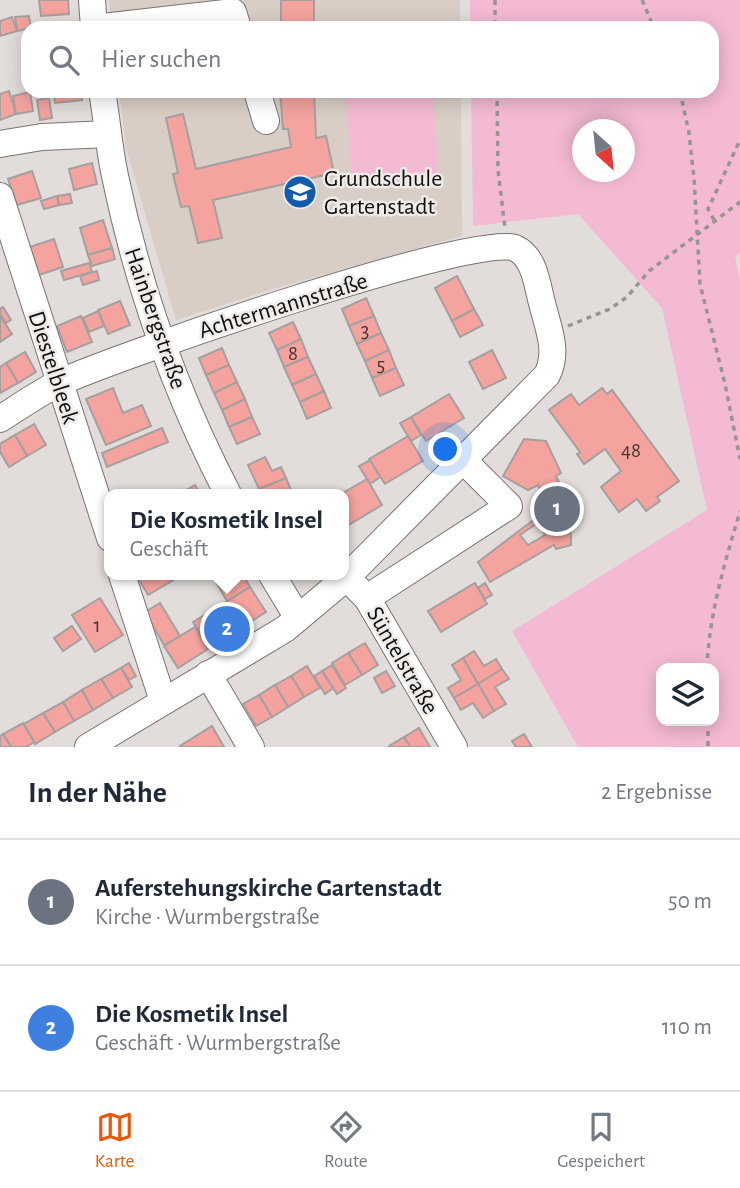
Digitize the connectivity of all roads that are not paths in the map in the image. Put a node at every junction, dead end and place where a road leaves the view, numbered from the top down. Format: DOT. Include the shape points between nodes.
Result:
graph roads {
  1 [pos="92,0"];
  2 [pos="94,21"];
  3 [pos="155,21"];
  4 [pos="236,21"];
  5 [pos="103,98"];
  6 [pos="259,98"];
  7 [pos="266,121"];
  8 [pos="108,134"];
  9 [pos="0,144"];
  10 [pos="0,196"];
  11 [pos="162,343"];
  12 [pos="59,383"];
  13 [pos="0,419"];
  14 [pos="463,460"];
  15 [pos="226,489"];
  16 [pos="104,520"];
  17 [pos="349,576"];
  18 [pos="124,580"];
  19 [pos="275,580"];
  20 [pos="345,580"];
  21 [pos="349,580"];
  22 [pos="367,598"];
  23 [pos="298,618"];
  24 [pos="208,674"];
  25 [pos="163,701"];
  26 [pos="88,747"];
  27 [pos="251,747"];
  28 [pos="454,747"];
  1 -- 2 [label="street"];
  3 -- 4 [label="street" via="233,12"];
  5 -- 8 [label="street, Hainbergstraße"];
  6 -- 7 [label="street"];
  8 -- 9 [label="street"];
  8 -- 11 [label="street, Hainbergstraße" via="135,258"];
  10 -- 12 [label="street, Diestelbleek"];
  11 -- 12 [label="street, Achtermannstraße"];
  11 -- 14 [label="street, Achtermannstraße" via="405,267 465,252 516,248 528,257 554,357 547,375"];
  11 -- 15 [label="street, Hainbergstraße"];
  12 -- 13 [label="street, Achtermannstraße"];
  12 -- 16 [label="street, Diestelbleek"];
  14 -- 17 [label="street"];
  14 -- 22 [label="street" via="509,506"];
  18 -- 25 [label="street"];
  19 -- 23 [label="street"];
  20 -- 23 [label="street"];
  21 -- 22 [label="street, Süntelstraße"];
  22 -- 28 [label="street, Süntelstraße"];
  23 -- 24 [label="street"];
  24 -- 25 [label="street"];
  24 -- 27 [label="street"];
  25 -- 26 [label="street"];
}
